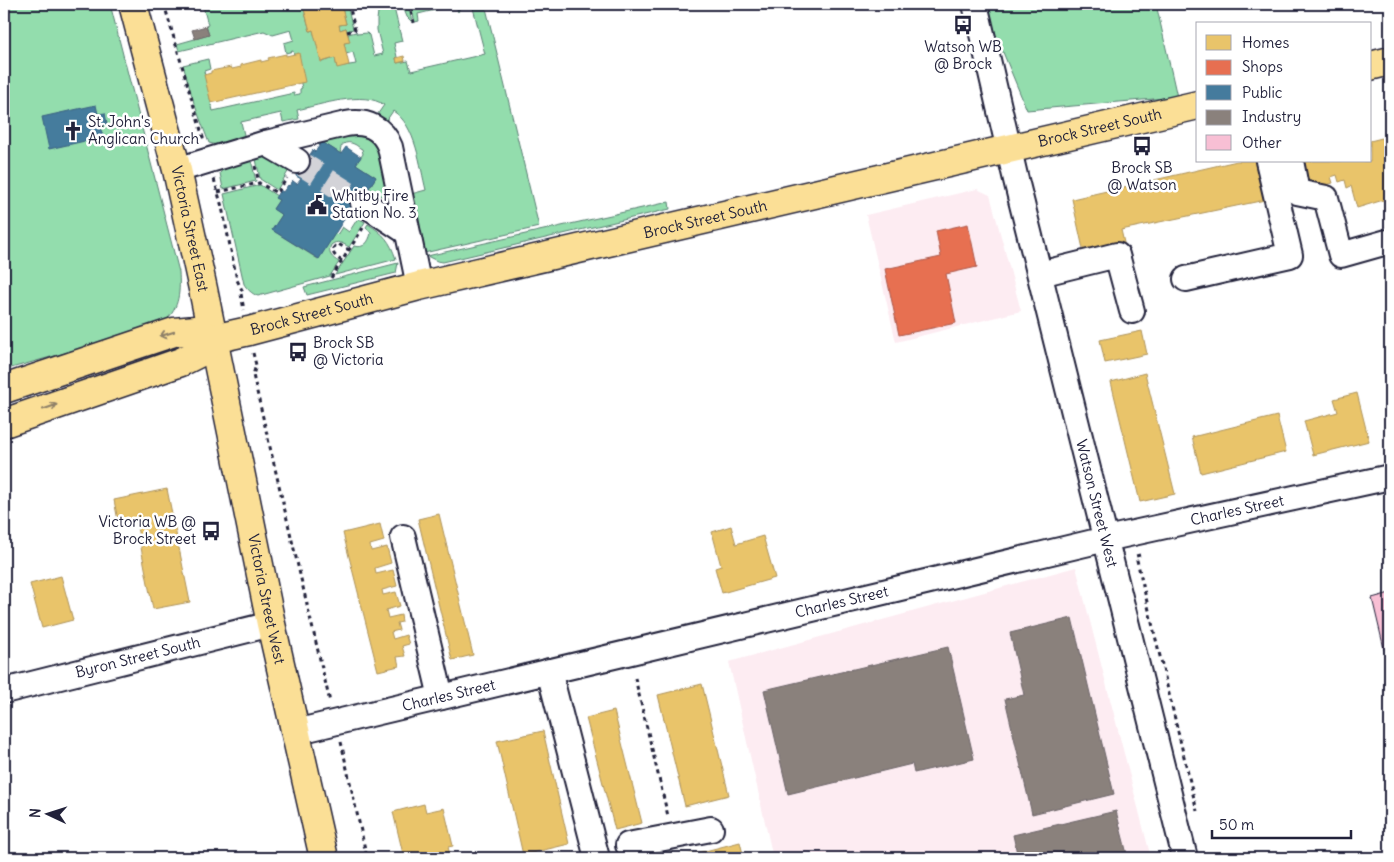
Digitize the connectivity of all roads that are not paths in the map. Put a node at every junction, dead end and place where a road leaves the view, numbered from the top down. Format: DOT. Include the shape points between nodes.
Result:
graph roads {
  1 [pos="133,4"];
  2 [pos="975,4"];
  3 [pos="1390,61"];
  4 [pos="1372,66"];
  5 [pos="1196,105"];
  6 [pos="266,143"];
  7 [pos="1009,148"];
  8 [pos="297,161"];
  9 [pos="1268,162"];
  10 [pos="1291,162"];
  11 [pos="177,170"];
  12 [pos="365,212"];
  13 [pos="407,232"];
  14 [pos="1387,242"];
  15 [pos="1040,274"];
  16 [pos="1186,279"];
  17 [pos="418,286"];
  18 [pos="1132,311"];
  19 [pos="213,339"];
  20 [pos="4,389"];
  21 [pos="4,423"];
  22 [pos="1390,477"];
  23 [pos="404,536"];
  24 [pos="1106,539"];
  25 [pos="271,624"];
  26 [pos="549,671"];
  27 [pos="4,691"];
  28 [pos="441,697"];
  29 [pos="295,732"];
  30 [pos="711,829"];
  31 [pos="630,852"];
  32 [pos="591,857"];
  33 [pos="324,858"];
  34 [pos="1185,858"];
  1 -- 11 [label="main road, Victoria Street East"];
  2 -- 7 [label="street, Watson Street West"];
  3 -- 4 [label="main road"];
  5 -- 7 [label="main road, Brock Street South"];
  6 -- 8 [label="street"];
  6 -- 11 [label="street"];
  6 -- 13 [label="street" via="353,123 372,126 383,134 390,147"];
  7 -- 15 [label="street, Watson Street West"];
  7 -- 17 [label="main road, Brock Street South"];
  9 -- 16 [label="street" via="1290,255"];
  10 -- 14 [label="street" via="1297,192 1326,198 1342,255"];
  11 -- 19 [label="main road, Victoria Street East"];
  12 -- 13 [label="street"];
  13 -- 17 [label="street"];
  15 -- 18 [label="street" via="1117,255"];
  15 -- 24 [label="street, Watson Street West"];
  17 -- 19 [label="main road, Brock Street South"];
  19 -- 20 [label="main road, one-way" via="196,330 174,332"];
  21 -- 19 [label="main road, Brock Street South, one-way" via="181,362 201,352"];
  19 -- 25 [label="main road, Victoria Street West"];
  22 -- 24 [label="street, Charles Street"];
  23 -- 28 [label="street"];
  24 -- 26 [label="street, Charles Street"];
  24 -- 34 [label="street, Watson Street West"];
  25 -- 27 [label="street, Byron Street South"];
  25 -- 29 [label="main road, Victoria Street West"];
  26 -- 28 [label="street, Charles Street"];
  26 -- 32 [label="street"];
  28 -- 29 [label="street, Charles Street"];
  29 -- 33 [label="main road, Victoria Street West"];
  30 -- 31 [label="street" via="672,837"];
  31 -- 32 [label="street"];
}
